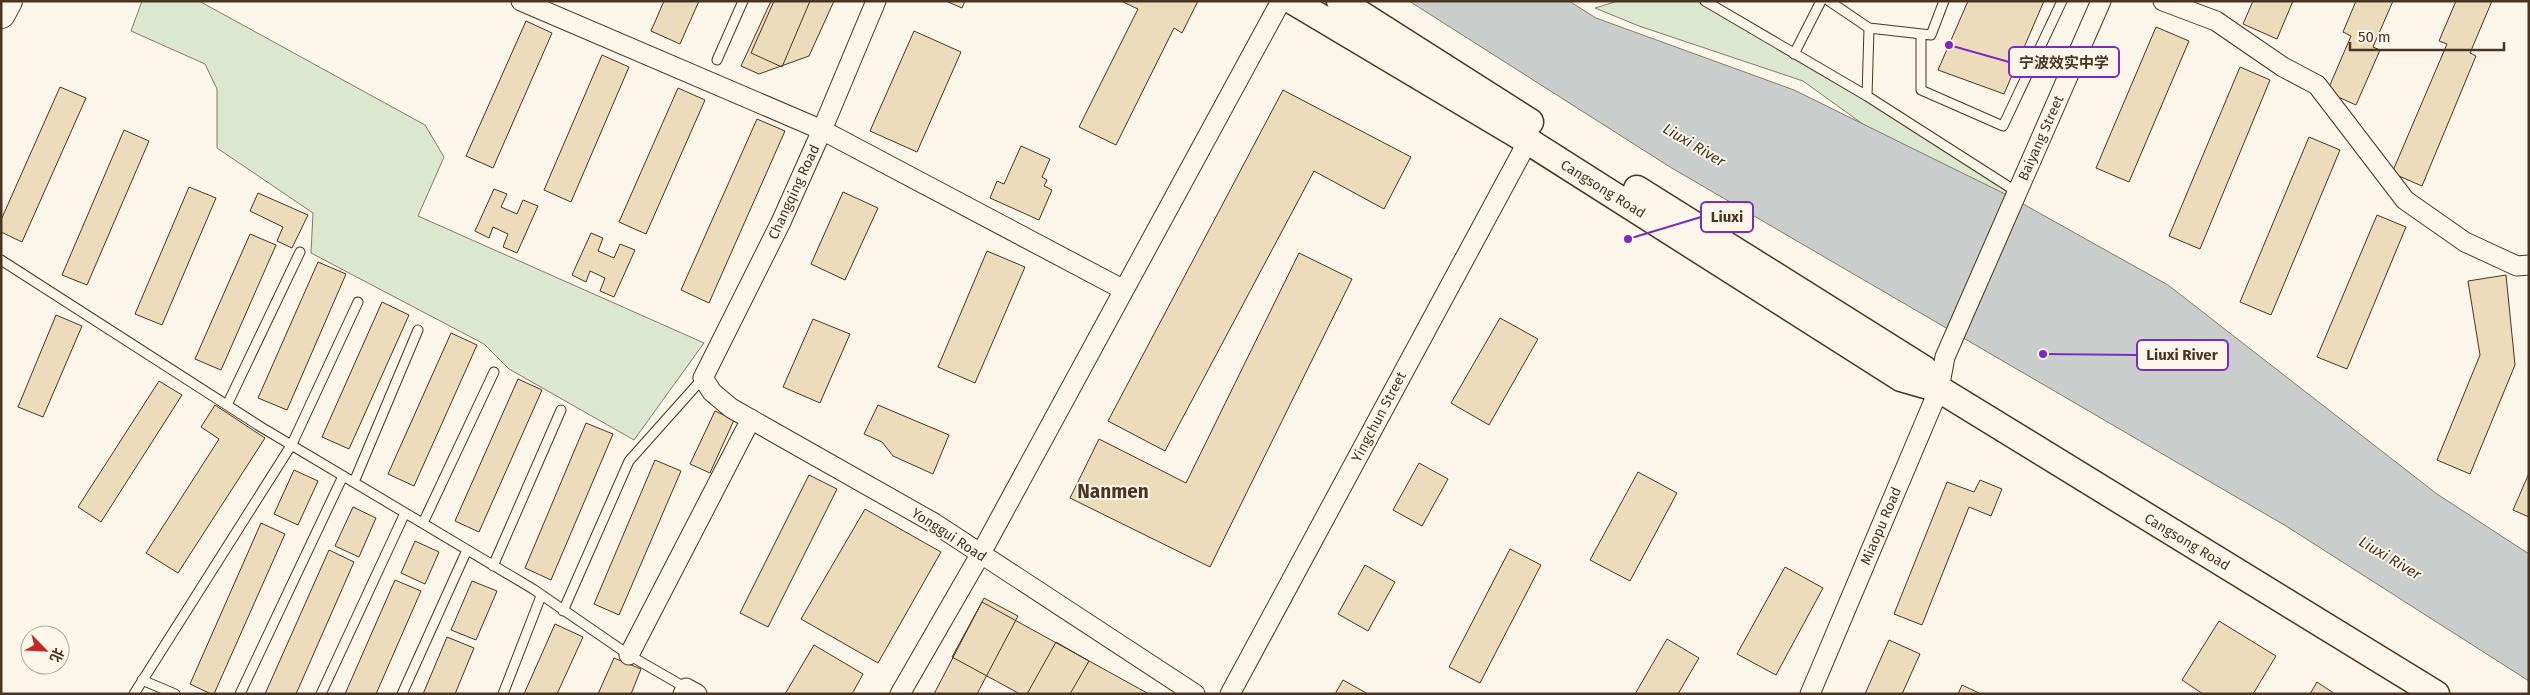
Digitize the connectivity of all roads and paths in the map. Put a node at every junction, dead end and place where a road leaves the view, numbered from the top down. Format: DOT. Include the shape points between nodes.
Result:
graph roads {
  1 [pos="8,1"];
  2 [pos="743,1"];
  3 [pos="876,1"];
  4 [pos="1281,1"];
  5 [pos="1293,1"];
  6 [pos="1340,1"];
  7 [pos="1704,1"];
  8 [pos="1820,1"];
  9 [pos="1829,1"];
  10 [pos="1944,1"];
  11 [pos="2062,1"];
  12 [pos="2101,1"];
  13 [pos="2163,1"];
  14 [pos="530,3"];
  15 [pos="1,14"];
  16 [pos="1869,28"];
  17 [pos="1921,34"];
  18 [pos="1794,54"];
  19 [pos="717,60"];
  20 [pos="1867,96"];
  21 [pos="822,130"];
  22 [pos="1528,141"];
  23 [pos="2017,192"];
  24 [pos="300,252"];
  25 [pos="1,260"];
  26 [pos="2529,265"];
  27 [pos="1124,290"];
  28 [pos="358,302"];
  29 [pos="418,330"];
  30 [pos="1945,357"];
  31 [pos="494,372"];
  32 [pos="703,378"];
  33 [pos="1939,390"];
  34 [pos="227,405"];
  35 [pos="560,410"];
  36 [pos="751,420"];
  37 [pos="292,444"];
  38 [pos="343,476"];
  39 [pos="354,482"];
  40 [pos="405,513"];
  41 [pos="422,523"];
  42 [pos="467,550"];
  43 [pos="980,555"];
  44 [pos="493,566"];
  45 [pos="541,596"];
  46 [pos="563,611"];
  47 [pos="629,656"];
  48 [pos="142,680"];
  49 [pos="689,692"];
  50 [pos="134,694"];
  51 [pos="174,694"];
  52 [pos="240,694"];
  53 [pos="321,694"];
  54 [pos="402,694"];
  55 [pos="503,694"];
  56 [pos="900,694"];
  57 [pos="1195,694"];
  58 [pos="1230,694"];
  59 [pos="1810,694"];
  60 [pos="2436,694"];
  1 -- 15 [label="main road"];
  2 -- 19 [label="lane"];
  3 -- 21 [label="street, Changqing Road"];
  4 -- 27 [label="street"];
  5 -- 22 [label="main road, Cangsong Road"];
  6 -- 33 [label="main road, Cangsong Road" via="1924,368"];
  7 -- 18 [label="lane"];
  8 -- 18 [label="lane"];
  9 -- 16 [label="lane"];
  10 -- 17 [label="lane" via="1931,35"];
  11 -- 17 [label="lane" via="2003,126 1921,90"];
  12 -- 23 [label="street, Baiyang Street"];
  13 -- 26 [label="street" via="2216,21 2283,67 2317,84 2405,200 2465,242 2517,266"];
  14 -- 21 [label="street"];
  16 -- 17 [label="lane"];
  16 -- 20 [label="lane"];
  18 -- 20 [label="lane"];
  20 -- 23 [label="lane"];
  21 -- 27 [label="street"];
  21 -- 32 [label="street, Changqing Road" via="781,222"];
  22 -- 33 [label="main road, Cangsong Road" via="1901,378"];
  22 -- 58 [label="street, Yingchun Street"];
  23 -- 30 [label="street, Baiyang Street"];
  24 -- 34 [label="lane"];
  25 -- 34 [label="lane"];
  27 -- 43 [label="street"];
  28 -- 37 [label="lane"];
  29 -- 39 [label="lane"];
  30 -- 33 [label="street, Miaopu Road"];
  31 -- 41 [label="lane"];
  32 -- 36 [label="street, Yonggui Road" via="712,392"];
  32 -- 46 [label="lane" via="629,461"];
  33 -- 59 [label="street, Miaopu Road"];
  33 -- 60 [label="main road, Cangsong Road"];
  34 -- 37 [label="lane"];
  35 -- 44 [label="lane"];
  36 -- 43 [label="street, Yonggui Road" via="934,523"];
  36 -- 47 [label="street"];
  37 -- 38 [label="lane"];
  37 -- 48 [label="lane"];
  38 -- 39 [label="lane"];
  38 -- 52 [label="lane"];
  39 -- 40 [label="lane"];
  40 -- 41 [label="lane"];
  40 -- 53 [label="lane"];
  41 -- 42 [label="lane"];
  42 -- 44 [label="lane"];
  42 -- 54 [label="lane"];
  43 -- 56 [label="street"];
  43 -- 57 [label="street, Yonggui Road"];
  44 -- 45 [label="lane"];
  45 -- 46 [label="lane"];
  45 -- 55 [label="lane"];
  46 -- 47 [label="lane"];
  47 -- 49 [label="lane"];
  48 -- 50 [label="lane"];
  48 -- 51 [label="lane"];
}
